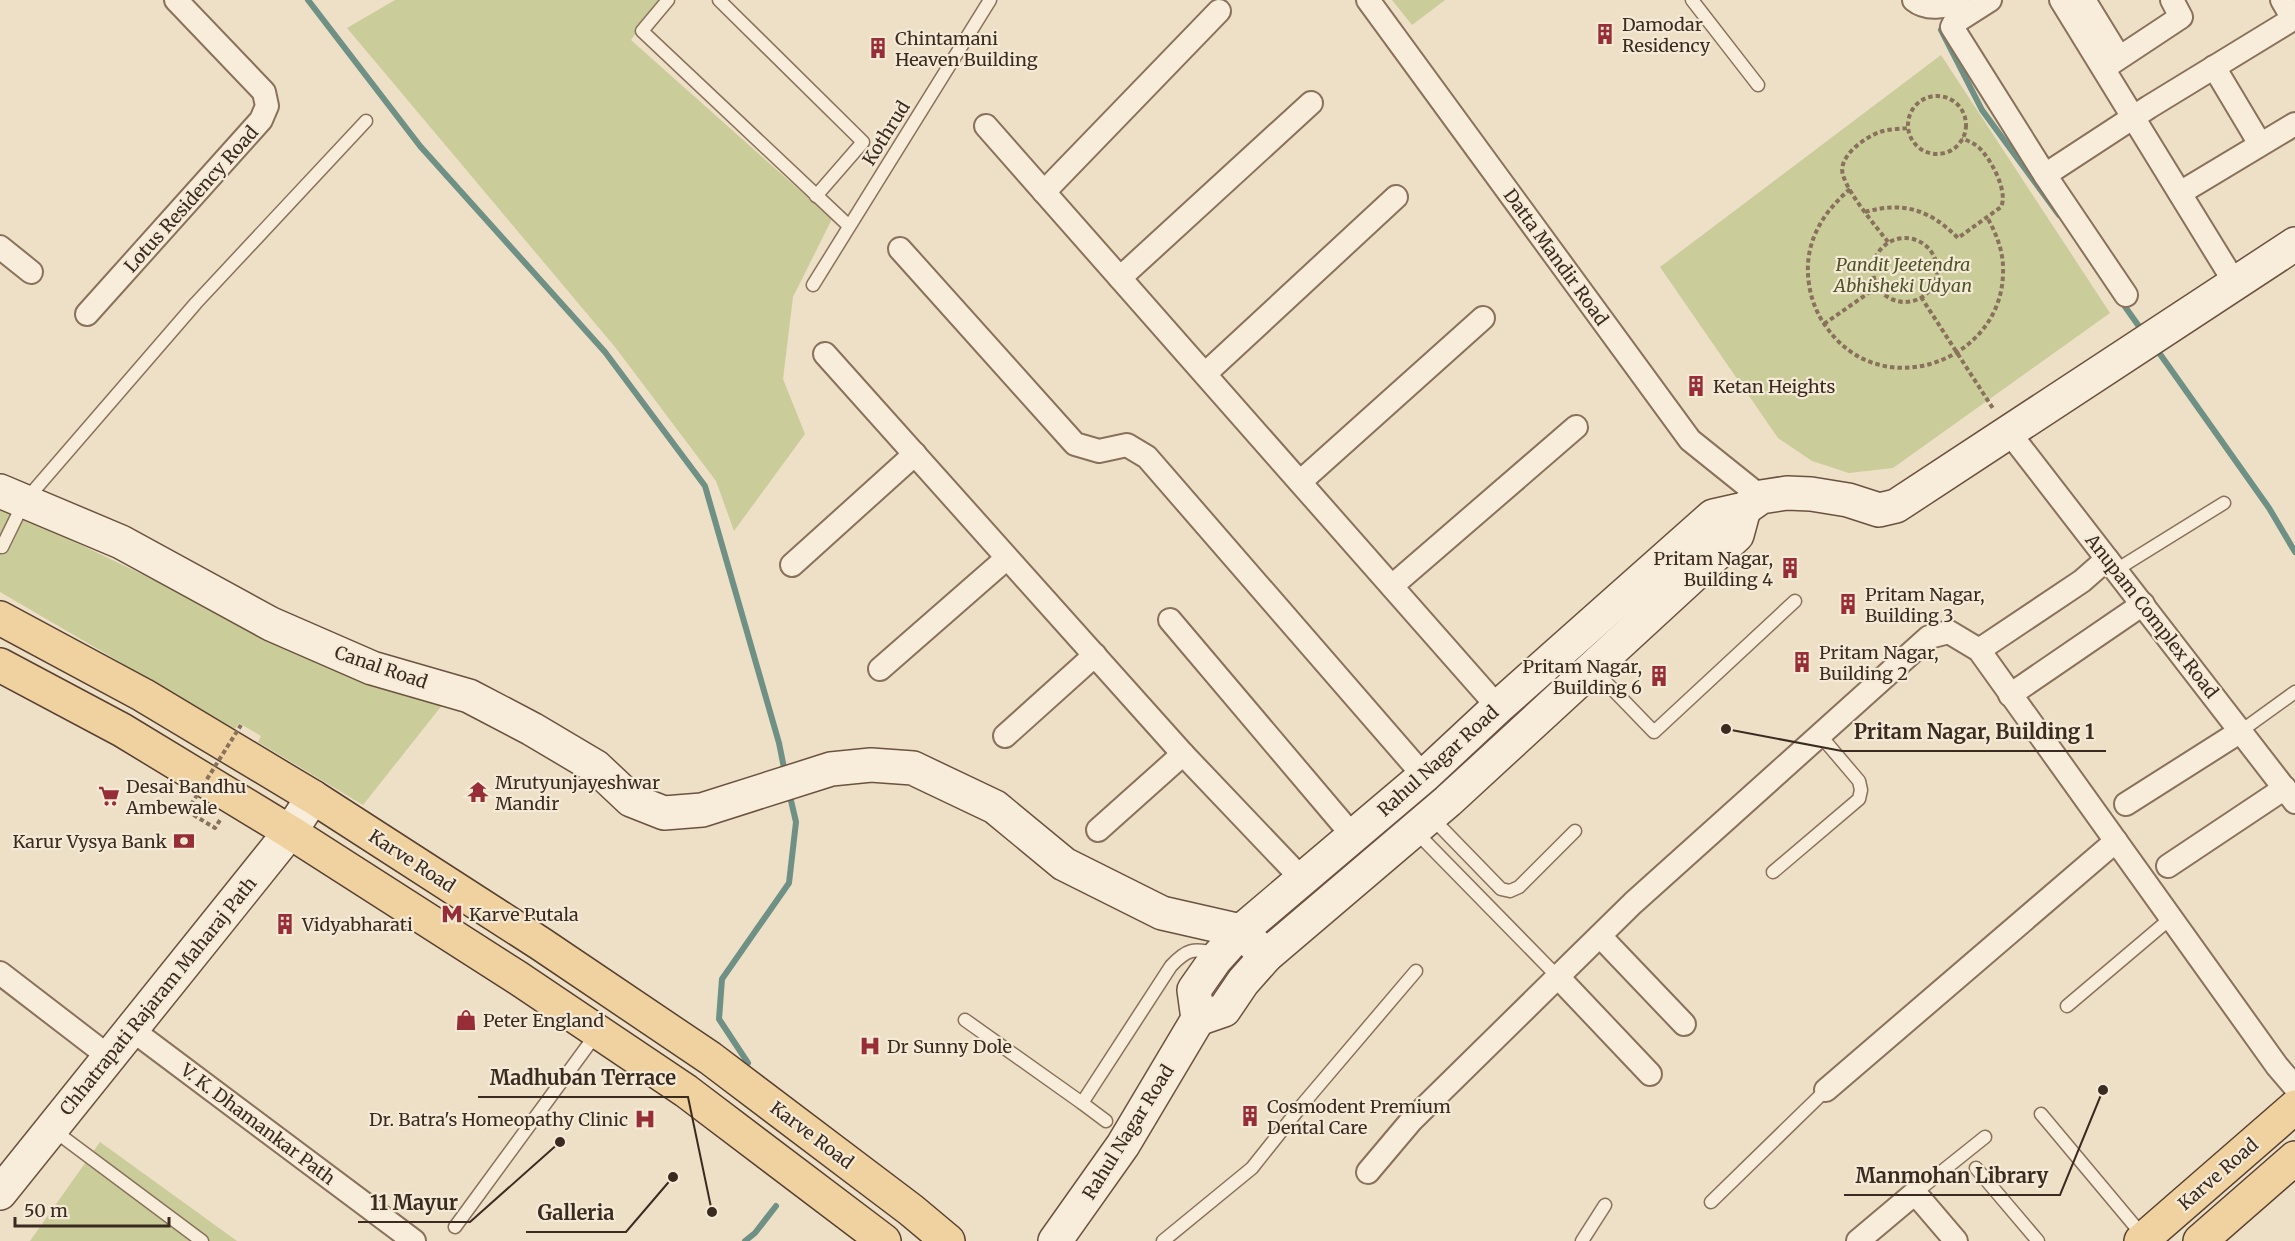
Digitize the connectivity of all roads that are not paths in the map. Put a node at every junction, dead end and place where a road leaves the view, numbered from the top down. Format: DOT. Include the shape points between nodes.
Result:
graph roads {
  1 [pos="176,0"];
  2 [pos="668,0"];
  3 [pos="719,0"];
  4 [pos="990,0"];
  5 [pos="1368,0"];
  6 [pos="1692,0"];
  7 [pos="1914,0"];
  8 [pos="1958,0"];
  9 [pos="1990,0"];
  10 [pos="2061,0"];
  11 [pos="2084,0"];
  12 [pos="2172,0"];
  13 [pos="2291,9"];
  14 [pos="1219,11"];
  15 [pos="2111,63"];
  16 [pos="2214,67"];
  17 [pos="1758,85"];
  18 [pos="1311,103"];
  19 [pos="2134,117"];
  20 [pos="366,121"];
  21 [pos="2295,124"];
  22 [pos="986,126"];
  23 [pos="2260,144"];
  24 [pos="2045,175"];
  25 [pos="1044,192"];
  26 [pos="2180,193"];
  27 [pos="816,196"];
  28 [pos="1396,197"];
  29 [pos="849,226"];
  30 [pos="2295,244"];
  31 [pos="0,247"];
  32 [pos="900,249"];
  33 [pos="31,272"];
  34 [pos="1120,278"];
  35 [pos="2235,283"];
  36 [pos="813,285"];
  37 [pos="2126,295"];
  38 [pos="87,314"];
  39 [pos="1483,318"];
  40 [pos="825,354"];
  41 [pos="1205,374"];
  42 [pos="1576,427"];
  43 [pos="2008,431"];
  44 [pos="915,454"];
  45 [pos="1300,482"];
  46 [pos="12,496"];
  47 [pos="1753,503"];
  48 [pos="2224,503"];
  49 [pos="2,547"];
  50 [pos="1007,558"];
  51 [pos="792,565"];
  52 [pos="2112,565"];
  53 [pos="1392,586"];
  54 [pos="1796,601"];
  55 [pos="2143,604"];
  56 [pos="0,618"];
  57 [pos="1170,620"];
  58 [pos="1979,650"];
  59 [pos="1095,655"];
  60 [pos="0,665"];
  61 [pos="1592,668"];
  62 [pos="880,669"];
  63 [pos="2295,692"];
  64 [pos="2010,695"];
  65 [pos="1498,707"];
  66 [pos="2241,731"];
  67 [pos="1819,734"];
  68 [pos="1005,736"];
  69 [pos="1183,754"];
  70 [pos="1424,776"];
  71 [pos="2290,795"];
  72 [pos="313,797"];
  73 [pos="2126,804"];
  74 [pos="1408,817"];
  75 [pos="1098,830"];
  76 [pos="1575,831"];
  77 [pos="290,832"];
  78 [pos="1353,836"];
  79 [pos="2116,841"];
  80 [pos="2168,866"];
  81 [pos="1773,872"];
  82 [pos="1302,879"];
  83 [pos="2171,918"];
  84 [pos="1600,936"];
  85 [pos="1231,942"];
  86 [pos="1266,956"];
  87 [pos="1416,971"];
  88 [pos="0,973"];
  89 [pos="1558,977"];
  90 [pos="2067,1006"];
  91 [pos="1198,1019"];
  92 [pos="965,1020"];
  93 [pos="1684,1024"];
  94 [pos="131,1029"];
  95 [pos="598,1032"];
  96 [pos="108,1056"];
  97 [pos="1650,1074"];
  98 [pos="2295,1088"];
  99 [pos="1826,1090"];
  100 [pos="1082,1103"];
  101 [pos="2295,1107"];
  102 [pos="2041,1114"];
  103 [pos="1106,1121"];
  104 [pos="51,1128"];
  105 [pos="1985,1137"];
  106 [pos="2295,1158"];
  107 [pos="1976,1168"];
  108 [pos="1368,1172"];
  109 [pos="0,1193"];
  110 [pos="1915,1193"];
  111 [pos="1711,1202"];
  112 [pos="1605,1205"];
  113 [pos="455,1227"];
  114 [pos="2143,1240"];
  115 [pos="201,1241"];
  116 [pos="414,1241"];
  117 [pos="884,1241"];
  118 [pos="948,1241"];
  119 [pos="1055,1241"];
  120 [pos="1163,1241"];
  121 [pos="1582,1241"];
  122 [pos="1858,1241"];
  123 [pos="1956,1241"];
  124 [pos="2038,1241"];
  125 [pos="2200,1241"];
  1 -- 38 [label="street, Lotus Residency Road" via="264,92 267,106 261,120"];
  2 -- 27 [label="lane" via="642,31"];
  3 -- 27 [label="lane" via="863,142"];
  4 -- 29 [label="lane, Kothrud"];
  5 -- 47 [label="street, Datta Mandir Road" via="1690,440"];
  6 -- 17 [label="lane"];
  7 -- 8 [label="street" via="1940,7"];
  9 -- 24 [label="street" via="1952,27"];
  10 -- 15 [label="street"];
  11 -- 15 [label="street"];
  12 -- 15 [label="street" via="2181,17"];
  13 -- 16 [label="street"];
  14 -- 25 [label="street"];
  15 -- 19 [label="street"];
  16 -- 19 [label="street"];
  16 -- 23 [label="street"];
  18 -- 34 [label="street"];
  19 -- 24 [label="street"];
  19 -- 26 [label="street"];
  20 -- 46 [label="lane"];
  21 -- 23 [label="street"];
  22 -- 25 [label="street"];
  23 -- 26 [label="street"];
  24 -- 37 [label="street"];
  25 -- 34 [label="street"];
  26 -- 35 [label="street"];
  27 -- 29 [label="lane"];
  28 -- 41 [label="street"];
  29 -- 36 [label="lane, Kothrud"];
  30 -- 35 [label="street"];
  31 -- 33 [label="street"];
  32 -- 70 [label="street" via="1075,444 1099,451 1126,445 1147,457"];
  34 -- 41 [label="street"];
  35 -- 43 [label="street"];
  39 -- 45 [label="street"];
  40 -- 44 [label="street"];
  41 -- 45 [label="street"];
  42 -- 53 [label="street"];
  43 -- 47 [label="street" via="1896,506 1879,510 1848,500 1787,493"];
  43 -- 52 [label="street, Anupam Complex Road"];
  44 -- 50 [label="street"];
  44 -- 51 [label="street"];
  45 -- 53 [label="street"];
  46 -- 49 [label="lane"];
  46 -- 85 [label="street, Canal Road" via="121,542 291,633 372,668 470,696 596,767 631,800 664,813 702,810 831,769 872,765 913,768 995,807 1064,864 1152,909"];
  47 -- 61 [label="street, Rahul Nagar Road" via="1737,535"];
  47 -- 65 [label="street, Rahul Nagar Road" via="1713,516"];
  48 -- 52 [label="lane"];
  50 -- 59 [label="street"];
  50 -- 62 [label="street"];
  52 -- 55 [label="street, Anupam Complex Road"];
  52 -- 58 [label="street"];
  53 -- 65 [label="street"];
  54 -- 61 [label="lane" via="1654,732"];
  55 -- 64 [label="street"];
  55 -- 66 [label="street, Anupam Complex Road"];
  56 -- 72 [label="main road, Karve Road" via="143,695"];
  57 -- 78 [label="street"];
  58 -- 64 [label="street"];
  58 -- 67 [label="street" via="1949,632 1929,638"];
  59 -- 68 [label="street"];
  59 -- 69 [label="street"];
  60 -- 77 [label="main road" via="122,730"];
  61 -- 74 [label="street, Rahul Nagar Road"];
  63 -- 66 [label="lane"];
  64 -- 79 [label="street"];
  65 -- 70 [label="street, Rahul Nagar Road"];
  66 -- 71 [label="street, Anupam Complex Road"];
  66 -- 73 [label="street"];
  67 -- 81 [label="lane" via="1859,781 1862,790 1859,799"];
  67 -- 84 [label="street"];
  69 -- 75 [label="street"];
  69 -- 82 [label="street"];
  70 -- 74 [label="street, Rahul Nagar Road"];
  71 -- 80 [label="street"];
  72 -- 77 [label="street, Chhatrapati Rajaram Maharaj Path"];
  72 -- 118 [label="main road, Karve Road" via="710,1058"];
  74 -- 76 [label="lane" via="1501,889 1510,891 1519,887"];
  74 -- 78 [label="street, Rahul Nagar Road"];
  74 -- 86 [label="street, Rahul Nagar Road"];
  74 -- 89 [label="lane"];
  77 -- 94 [label="street, Chhatrapati Rajaram Maharaj Path"];
  77 -- 95 [label="main road"];
  78 -- 82 [label="street, Rahul Nagar Road"];
  79 -- 83 [label="street"];
  79 -- 99 [label="street"];
  82 -- 85 [label="street, Rahul Nagar Road"];
  83 -- 90 [label="lane"];
  83 -- 98 [label="street"];
  84 -- 89 [label="street"];
  84 -- 93 [label="street"];
  85 -- 86 [label="street"];
  85 -- 91 [label="street, Rahul Nagar Road" via="1194,990"];
  85 -- 100 [label="lane" via="1194,949 1176,960"];
  86 -- 91 [label="street, Rahul Nagar Road" via="1224,1010"];
  87 -- 120 [label="lane" via="1252,1168"];
  88 -- 96 [label="street"];
  89 -- 97 [label="street"];
  89 -- 108 [label="street" via="1411,1121"];
  91 -- 119 [label="street, Rahul Nagar Road" via="1123,1145"];
  92 -- 100 [label="lane"];
  94 -- 96 [label="street, Chhatrapati Rajaram Maharaj Path"];
  94 -- 116 [label="street, V. K. Dhamankar Path"];
  95 -- 113 [label="lane"];
  95 -- 117 [label="main road" via="686,1091"];
  96 -- 104 [label="street, Chhatrapati Rajaram Maharaj Path"];
  99 -- 111 [label="lane"];
  100 -- 103 [label="lane"];
  101 -- 114 [label="main road, Karve Road"];
  102 -- 114 [label="lane"];
  104 -- 109 [label="street, Chhatrapati Rajaram Maharaj Path"];
  104 -- 115 [label="lane"];
  105 -- 110 [label="lane"];
  106 -- 125 [label="main road"];
  107 -- 124 [label="lane"];
  110 -- 122 [label="street"];
  110 -- 123 [label="street"];
  112 -- 121 [label="lane"];
}
